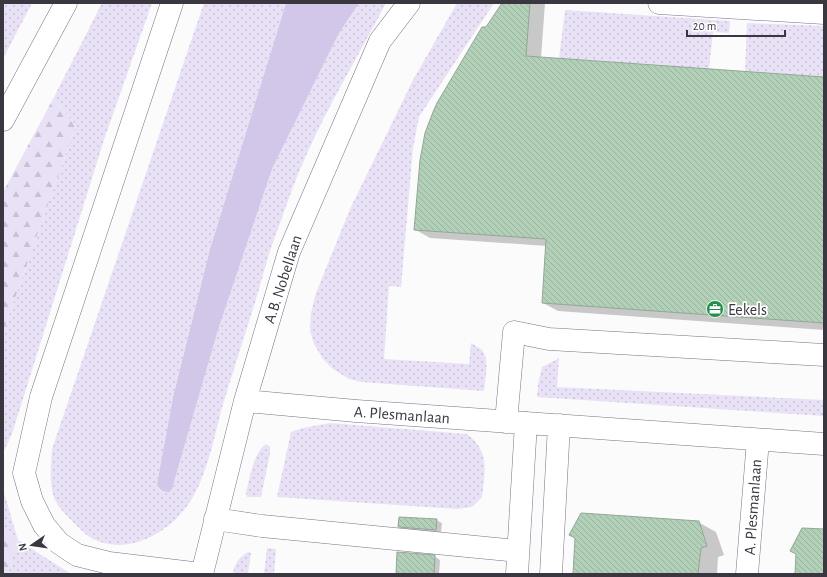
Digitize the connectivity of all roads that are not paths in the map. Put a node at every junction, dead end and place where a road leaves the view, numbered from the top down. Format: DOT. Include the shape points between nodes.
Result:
graph roads {
  1 [pos="66,3"];
  2 [pos="172,3"];
  3 [pos="409,3"];
  4 [pos="659,3"];
  5 [pos="824,13"];
  6 [pos="3,120"];
  7 [pos="824,355"];
  8 [pos="245,401"];
  9 [pos="516,422"];
  10 [pos="560,425"];
  11 [pos="758,440"];
  12 [pos="824,444"];
  13 [pos="215,519"];
  14 [pos="518,551"];
  15 [pos="201,574"];
  16 [pos="517,574"];
  17 [pos="551,574"];
  18 [pos="747,574"];
  1 -- 6 [label="main road"];
  2 -- 15 [label="main road" via="41,397 24,473 32,501 44,525 59,543 77,555 109,564"];
  3 -- 8 [label="main road, A.B. Nobellaan" via="380,41 289,252"];
  4 -- 5 [label="main road"];
  7 -- 9 [label="main road" via="549,339 514,332"];
  8 -- 9 [label="main road, A. Plesmanlaan"];
  8 -- 13 [label="main road, A.B. Nobellaan"];
  9 -- 10 [label="main road, A. Plesmanlaan"];
  9 -- 14 [label="main road"];
  10 -- 11 [label="main road, A. Plesmanlaan"];
  10 -- 17 [label="main road"];
  11 -- 12 [label="main road, A. Plesmanlaan"];
  11 -- 18 [label="main road, A. Plesmanlaan"];
  13 -- 14 [label="main road" via="262,526"];
  13 -- 15 [label="main road, A.B. Nobellaan"];
  14 -- 16 [label="main road"];
}
